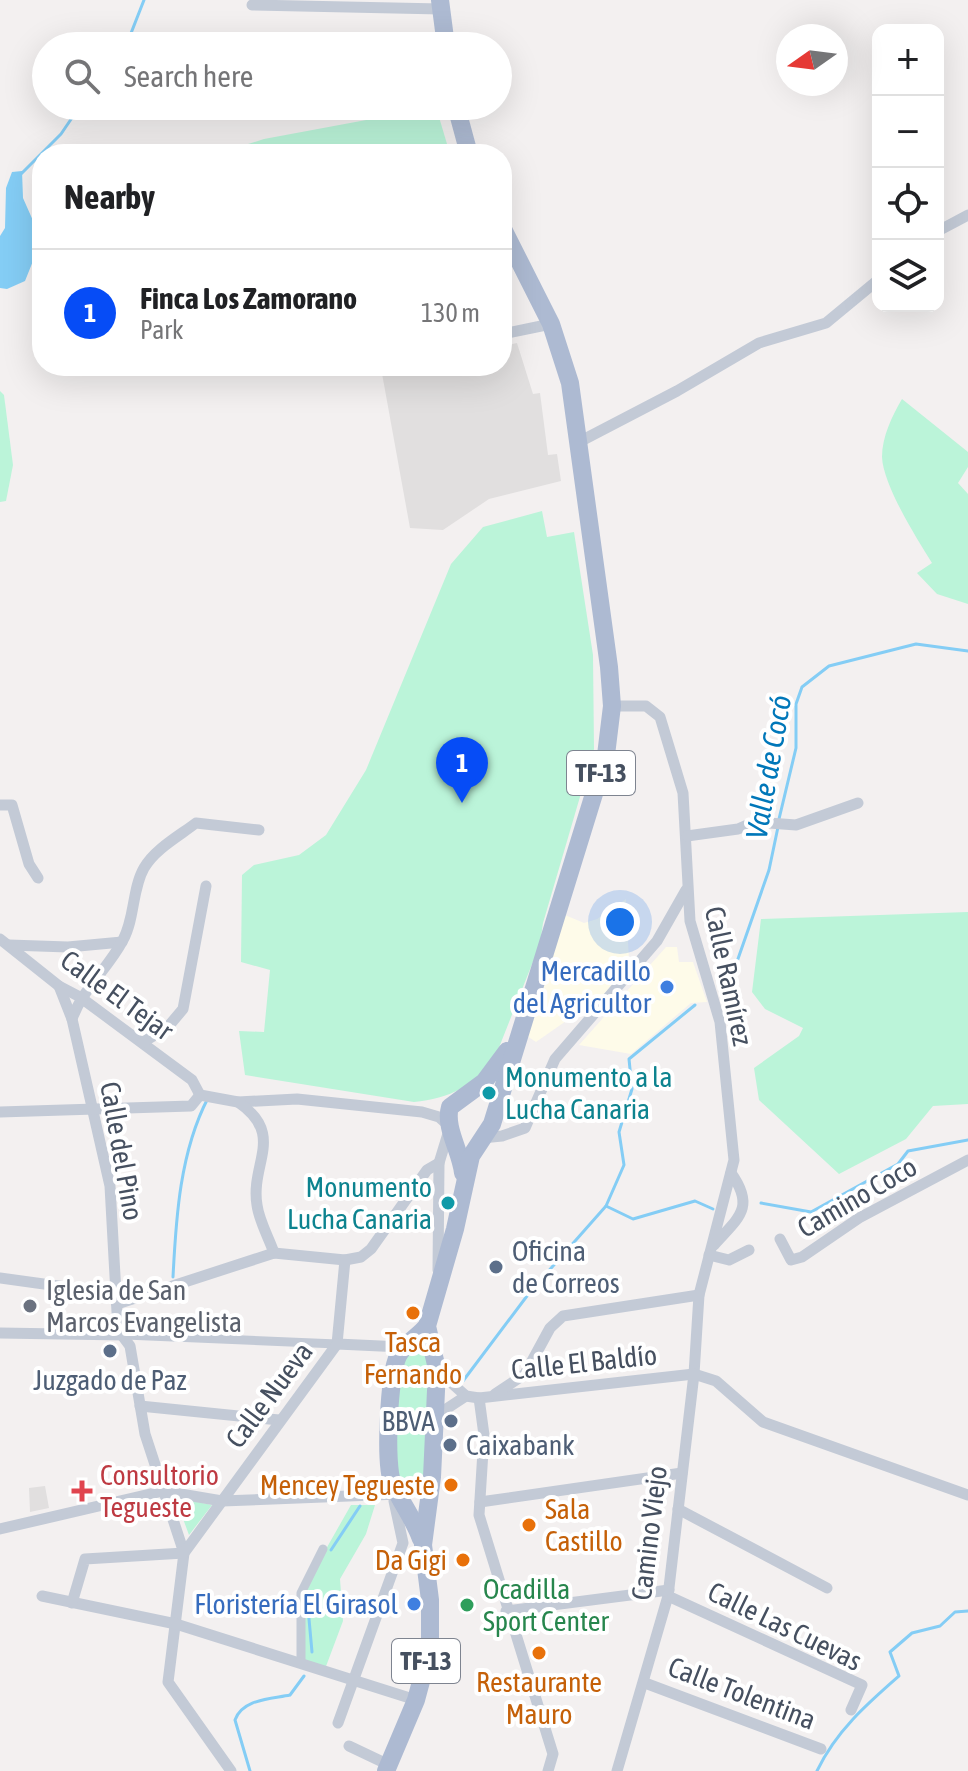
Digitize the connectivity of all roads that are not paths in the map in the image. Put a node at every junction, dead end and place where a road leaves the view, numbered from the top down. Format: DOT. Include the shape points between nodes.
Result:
graph roads {
  1 [pos="441,4"];
  2 [pos="252,5"];
  3 [pos="444,32"];
  4 [pos="460,120"];
  5 [pos="466,144"];
  6 [pos="968,215"];
  7 [pos="944,228"];
  8 [pos="512,247"];
  9 [pos="872,285"];
  10 [pos="551,324"];
  11 [pos="512,332"];
  12 [pos="579,442"];
  13 [pos="612,706"];
  14 [pos="858,803"];
  15 [pos="0,805"];
  16 [pos="259,830"];
  17 [pos="687,836"];
  18 [pos="38,878"];
  19 [pos="206,886"];
  20 [pos="686,890"];
  21 [pos="5,942"];
  22 [pos="122,942"];
  23 [pos="59,986"];
  24 [pos="80,997"];
  25 [pos="72,1019"];
  26 [pos="520,1027"];
  27 [pos="143,1042"];
  28 [pos="200,1095"];
  29 [pos="464,1097"];
  30 [pos="238,1102"];
  31 [pos="93,1109"];
  32 [pos="0,1112"];
  33 [pos="422,1112"];
  34 [pos="492,1114"];
  35 [pos="452,1130"];
  36 [pos="481,1138"];
  37 [pos="968,1160"];
  38 [pos="439,1163"];
  39 [pos="731,1173"];
  40 [pos="464,1179"];
  41 [pos="780,1239"];
  42 [pos="749,1250"];
  43 [pos="710,1252"];
  44 [pos="274,1253"];
  45 [pos="345,1260"];
  46 [pos="0,1278"];
  47 [pos="438,1283"];
  48 [pos="699,1295"];
  49 [pos="116,1299"];
  50 [pos="427,1326"];
  51 [pos="0,1333"];
  52 [pos="125,1335"];
  53 [pos="337,1344"];
  54 [pos="402,1347"];
  55 [pos="435,1362"];
  56 [pos="694,1374"];
  57 [pos="462,1394"];
  58 [pos="493,1396"];
  59 [pos="479,1398"];
  60 [pos="140,1406"];
  61 [pos="434,1417"];
  62 [pos="279,1420"];
  63 [pos="682,1473"];
  64 [pos="429,1490"];
  65 [pos="163,1491"];
  66 [pos="399,1494"];
  67 [pos="968,1495"];
  68 [pos="222,1501"];
  69 [pos="480,1502"];
  70 [pos="678,1509"];
  71 [pos="0,1529"];
  72 [pos="423,1545"];
  73 [pos="323,1549"];
  74 [pos="184,1553"];
  75 [pos="827,1588"];
  76 [pos="668,1593"];
  77 [pos="42,1596"];
  78 [pos="72,1603"];
  79 [pos="506,1611"];
  80 [pos="176,1624"];
  81 [pos="301,1662"];
  82 [pos="356,1678"];
  83 [pos="645,1683"];
  84 [pos="416,1700"];
  85 [pos="851,1710"];
  86 [pos="338,1723"];
  87 [pos="349,1746"];
  88 [pos="821,1749"];
  89 [pos="388,1768"];
  90 [pos="621,1770"];
  91 [pos="231,1771"];
  92 [pos="548,1771"];
  1 -- 2 [label="street"];
  1 -- 3 [label="main road"];
  4 -- 5 [label="main road"];
  6 -- 7 [label="street"];
  8 -- 10 [label="main road, TF-13"];
  9 -- 12 [label="street" via="826,323 759,343"];
  10 -- 11 [label="street"];
  10 -- 12 [label="main road, TF-13" via="564,355"];
  12 -- 13 [label="main road, TF-13"];
  13 -- 17 [label="street, Calle Ramírez" via="646,706 660,717 683,793"];
  13 -- 26 [label="main road, TF-13" via="606,755"];
  14 -- 17 [label="street" via="796,825 754,822"];
  15 -- 18 [label="street" via="12,805"];
  16 -- 22 [label="street" via="196,823 161,849 143,869"];
  17 -- 20 [label="street, Calle Ramírez"];
  19 -- 27 [label="street" via="183,1009 167,1028"];
  20 -- 36 [label="street" via="657,941 555,1059 525,1128"];
  20 -- 39 [label="street, Calle Ramírez" via="720,1022"];
  21 -- 22 [label="street" via="68,947"];
  21 -- 23 [label="street, Calle El Tejar"];
  22 -- 24 [label="street"];
  23 -- 24 [label="street, Calle El Tejar"];
  23 -- 25 [label="street, Calle del Pino"];
  24 -- 25 [label="street"];
  24 -- 27 [label="street, Calle El Tejar"];
  25 -- 31 [label="street, Calle del Pino"];
  26 -- 29 [label="main road, TF-13" via="504,1057"];
  26 -- 34 [label="main road, TF-13"];
  27 -- 28 [label="street, Calle El Tejar" via="192,1080"];
  28 -- 30 [label="street"];
  28 -- 31 [label="street" via="191,1106"];
  29 -- 33 [label="street"];
  29 -- 34 [label="main road" via="481,1099"];
  29 -- 35 [label="main road, TF-13" via="448,1115"];
  30 -- 33 [label="street" via="297,1099"];
  30 -- 44 [label="street" via="251,1110 263,1130 256,1204"];
  31 -- 32 [label="street"];
  31 -- 49 [label="street, Calle del Pino" via="110,1186"];
  33 -- 35 [label="street" via="439,1117"];
  34 -- 36 [label="main road, TF-13" via="492,1124"];
  35 -- 36 [label="main road" via="472,1141"];
  35 -- 38 [label="street"];
  35 -- 40 [label="main road, TF-13"];
  36 -- 40 [label="main road, TF-13"];
  37 -- 41 [label="street, Camino Coco" via="859,1218 802,1257 791,1260"];
  38 -- 45 [label="street" via="427,1170 371,1249"];
  38 -- 47 [label="street"];
  39 -- 43 [label="street, Calle Ramírez"];
  39 -- 43 [label="street" via="745,1201 742,1214"];
  40 -- 47 [label="main road, TF-13"];
  42 -- 43 [label="street" via="729,1260"];
  43 -- 48 [label="street, Calle Ramírez"];
  44 -- 45 [label="street"];
  44 -- 49 [label="street"];
  45 -- 53 [label="street"];
  46 -- 49 [label="street"];
  47 -- 50 [label="main road, TF-13"];
  48 -- 56 [label="street, Camino Viejo"];
  48 -- 58 [label="street" via="563,1316 550,1328 525,1374"];
  49 -- 52 [label="street, Calle del Pino" via="118,1330"];
  50 -- 54 [label="main road"];
  50 -- 55 [label="main road, TF-13"];
  51 -- 52 [label="street"];
  52 -- 53 [label="street"];
  52 -- 60 [label="street, Calle del Pino"];
  53 -- 54 [label="street"];
  53 -- 62 [label="street, Calle Nueva"];
  54 -- 55 [label="main road" via="420,1346"];
  54 -- 66 [label="main road, TF-13" via="395,1361 389,1469"];
  55 -- 57 [label="street"];
  55 -- 61 [label="main road, TF-13"];
  56 -- 58 [label="street, Calle El Baldío"];
  56 -- 63 [label="street, Camino Viejo"];
  56 -- 67 [label="street" via="716,1381 763,1422"];
  57 -- 59 [label="street, Calle El Baldío"];
  57 -- 61 [label="street"];
  58 -- 59 [label="street, Calle El Baldío"];
  59 -- 69 [label="street" via="484,1435"];
  60 -- 62 [label="street"];
  60 -- 65 [label="street, Calle del Pino"];
  61 -- 64 [label="main road, TF-13"];
  62 -- 68 [label="street, Calle Nueva"];
  63 -- 69 [label="street"];
  63 -- 70 [label="street, Camino Viejo"];
  64 -- 66 [label="main road"];
  64 -- 72 [label="main road, TF-13"];
  65 -- 68 [label="street"];
  65 -- 71 [label="street"];
  65 -- 74 [label="street, Calle del Pino"];
  66 -- 68 [label="street"];
  66 -- 72 [label="main road, TF-13"];
  66 -- 82 [label="street" via="394,1501 403,1543"];
  68 -- 74 [label="street, Calle Nueva"];
  69 -- 79 [label="street" via="484,1537"];
  70 -- 75 [label="street"];
  70 -- 76 [label="street, Camino Viejo"];
  72 -- 84 [label="main road, TF-13" via="430,1648"];
  73 -- 81 [label="street" via="301,1593"];
  74 -- 78 [label="street" via="85,1559"];
  74 -- 80 [label="street"];
  76 -- 79 [label="street, Calle Las Cuevas"];
  76 -- 83 [label="street, Camino Viejo"];
  76 -- 85 [label="street, Calle Las Cuevas" via="862,1685"];
  77 -- 78 [label="street"];
  78 -- 80 [label="street"];
  79 -- 92 [label="street" via="553,1754"];
  80 -- 81 [label="street"];
  80 -- 91 [label="street" via="168,1682"];
  81 -- 82 [label="street"];
  82 -- 84 [label="street"];
  82 -- 86 [label="street"];
  83 -- 88 [label="street, Calle Tolentina"];
  83 -- 90 [label="street, Camino Viejo"];
  84 -- 89 [label="main road, TF-13"];
  87 -- 89 [label="street"];
}
